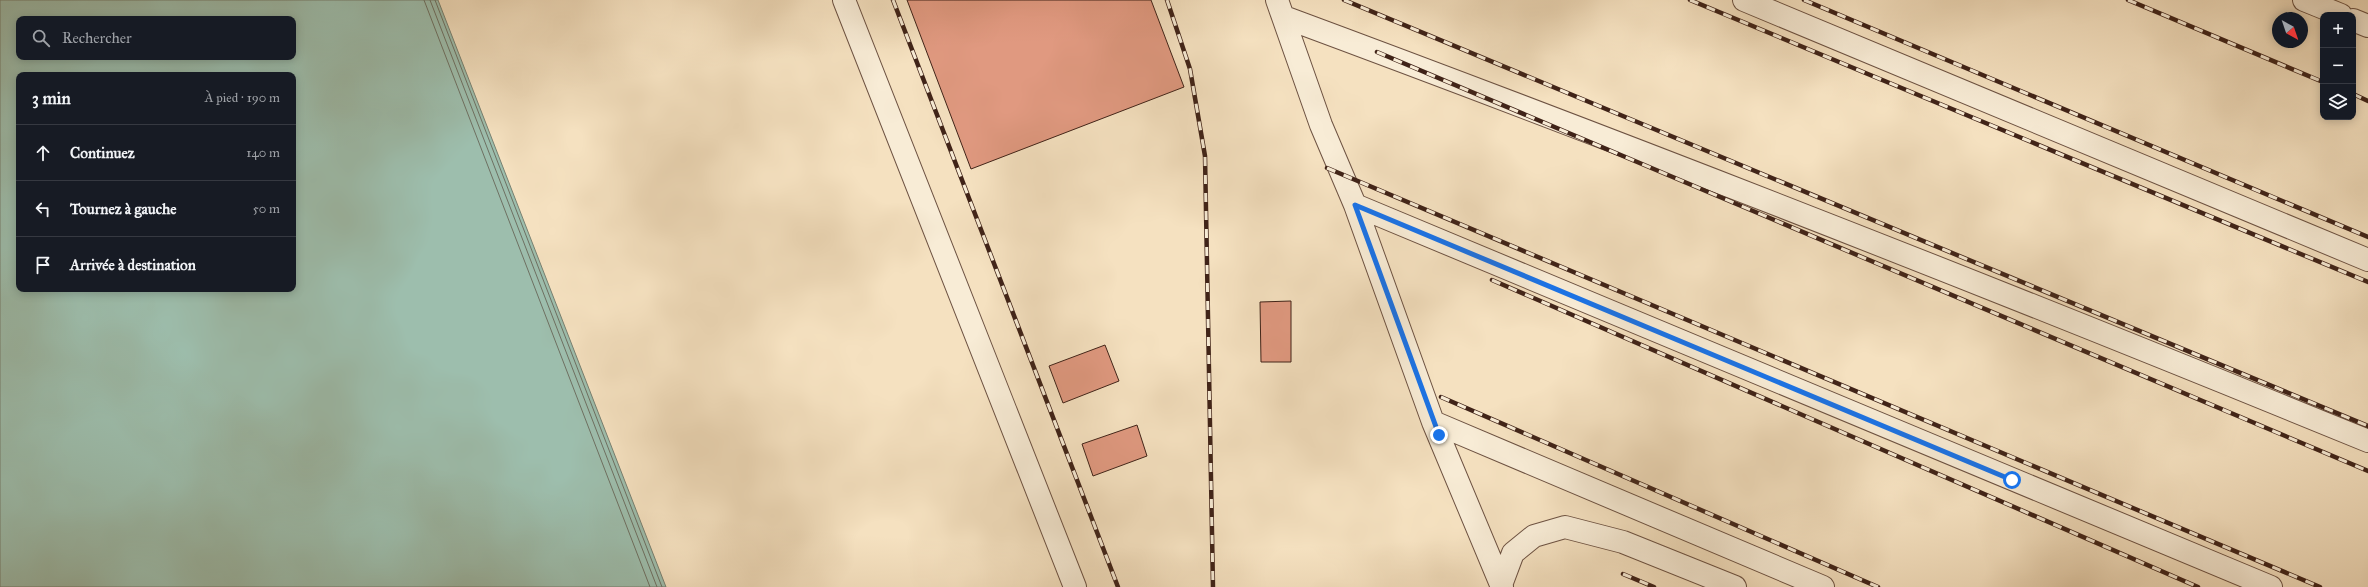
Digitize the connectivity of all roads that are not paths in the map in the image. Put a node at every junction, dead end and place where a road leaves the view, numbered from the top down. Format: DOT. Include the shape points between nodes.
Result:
graph roads {
  1 [pos="844,0"];
  2 [pos="1744,0"];
  3 [pos="2304,0"];
  4 [pos="1280,9"];
  5 [pos="2334,12"];
  6 [pos="2356,21"];
  7 [pos="2368,26"];
  8 [pos="1355,205"];
  9 [pos="2368,260"];
  10 [pos="1433,422"];
  11 [pos="2368,441"];
  12 [pos="1502,586"];
  13 [pos="1075,587"];
  14 [pos="1735,587"];
  15 [pos="1823,587"];
  16 [pos="2271,587"];
  1 -- 13 [label="street"];
  2 -- 9 [label="street"];
  3 -- 5 [label="street"];
  4 -- 8 [label="street" via="1321,125"];
  4 -- 11 [label="street" via="2146,350"];
  6 -- 7 [label="street"];
  8 -- 10 [label="street"];
  8 -- 16 [label="street"];
  10 -- 12 [label="street"];
  10 -- 15 [label="street"];
  12 -- 14 [label="street" via="1513,553 1534,536 1565,527 1624,542"];
}
